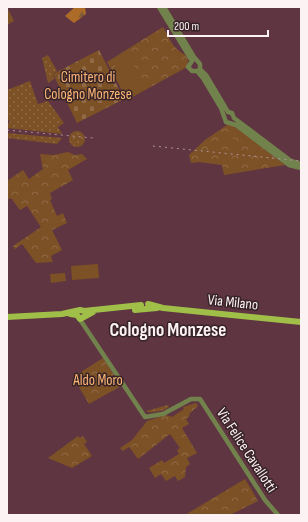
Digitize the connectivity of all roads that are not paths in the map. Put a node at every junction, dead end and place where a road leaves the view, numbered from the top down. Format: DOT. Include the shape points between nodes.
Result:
graph roads {
  1 [pos="159,7"];
  2 [pos="164,7"];
  3 [pos="194,61"];
  4 [pos="198,70"];
  5 [pos="226,114"];
  6 [pos="233,121"];
  7 [pos="301,164"];
  8 [pos="301,168"];
  9 [pos="81,316"];
  10 [pos="7,317"];
  11 [pos="301,322"];
  12 [pos="278,515"];
  1 -- 3 [label="street"];
  2 -- 3 [label="street"];
  3 -- 4 [label="street" via="200,64"];
  3 -- 4 [label="street" via="188,67 192,71"];
  4 -- 5 [label="street" via="206,75"];
  5 -- 6 [label="street" via="233,114"];
  5 -- 6 [label="street" via="226,122"];
  6 -- 7 [label="street" via="291,161"];
  6 -- 8 [label="street" via="289,165"];
  9 -- 10 [label="main road, Via Milano" via="62,314"];
  9 -- 11 [label="main road, Via Milano" via="100,310 144,307"];
  9 -- 12 [label="street, Via Felice Cavallotti" via="145,417 166,413 197,398 203,402 257,488"];
}
